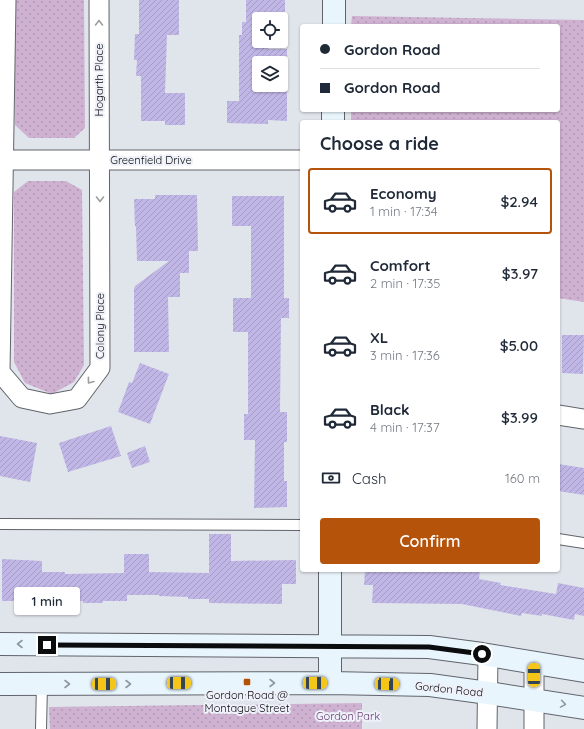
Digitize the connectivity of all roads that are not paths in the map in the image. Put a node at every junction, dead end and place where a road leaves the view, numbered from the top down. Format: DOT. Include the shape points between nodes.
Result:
graph roads {
  1 [pos="6,0"];
  2 [pos="99,0"];
  3 [pos="334,0"];
  4 [pos="334,24"];
  5 [pos="2,160"];
  6 [pos="100,160"];
  7 [pos="300,160"];
  8 [pos="560,415"];
  9 [pos="584,419"];
  10 [pos="0,524"];
  11 [pos="300,525"];
  12 [pos="560,539"];
  13 [pos="584,544"];
  14 [pos="330,572"];
  15 [pos="0,644"];
  16 [pos="329,646"];
  17 [pos="488,655"];
  18 [pos="534,662"];
  19 [pos="584,670"];
  20 [pos="330,683"];
  21 [pos="0,684"];
  22 [pos="42,684"];
  23 [pos="488,693"];
  24 [pos="534,700"];
  25 [pos="584,708"];
  26 [pos="41,729"];
  27 [pos="487,729"];
  28 [pos="534,729"];
  1 -- 5 [label="street"];
  6 -- 2 [label="street, Hogarth Place, one-way"];
  3 -- 4 [label="main road"];
  5 -- 6 [label="street, Greenfield Drive"];
  6 -- 5 [label="street, Colony Place, one-way" via="100,368 77,399 50,404 22,398 0,372"];
  6 -- 7 [label="street, Greenfield Drive"];
  8 -- 9 [label="street"];
  10 -- 11 [label="lane"];
  12 -- 13 [label="lane"];
  14 -- 16 [label="main road"];
  16 -- 15 [label="main road, one-way"];
  16 -- 17 [label="main road" via="429,647"];
  16 -- 20 [label="main road"];
  17 -- 18 [label="main road"];
  17 -- 23 [label="street"];
  18 -- 19 [label="main road"];
  18 -- 24 [label="street"];
  22 -- 20 [label="main road, Gordon Road, one-way"];
  20 -- 23 [label="main road, Gordon Road" via="430,685"];
  21 -- 22 [label="main road, Gordon Road"];
  22 -- 26 [label="lane"];
  23 -- 24 [label="main road, Gordon Road"];
  23 -- 27 [label="street"];
  24 -- 25 [label="main road, Gordon Road, one-way"];
  24 -- 28 [label="street"];
}
